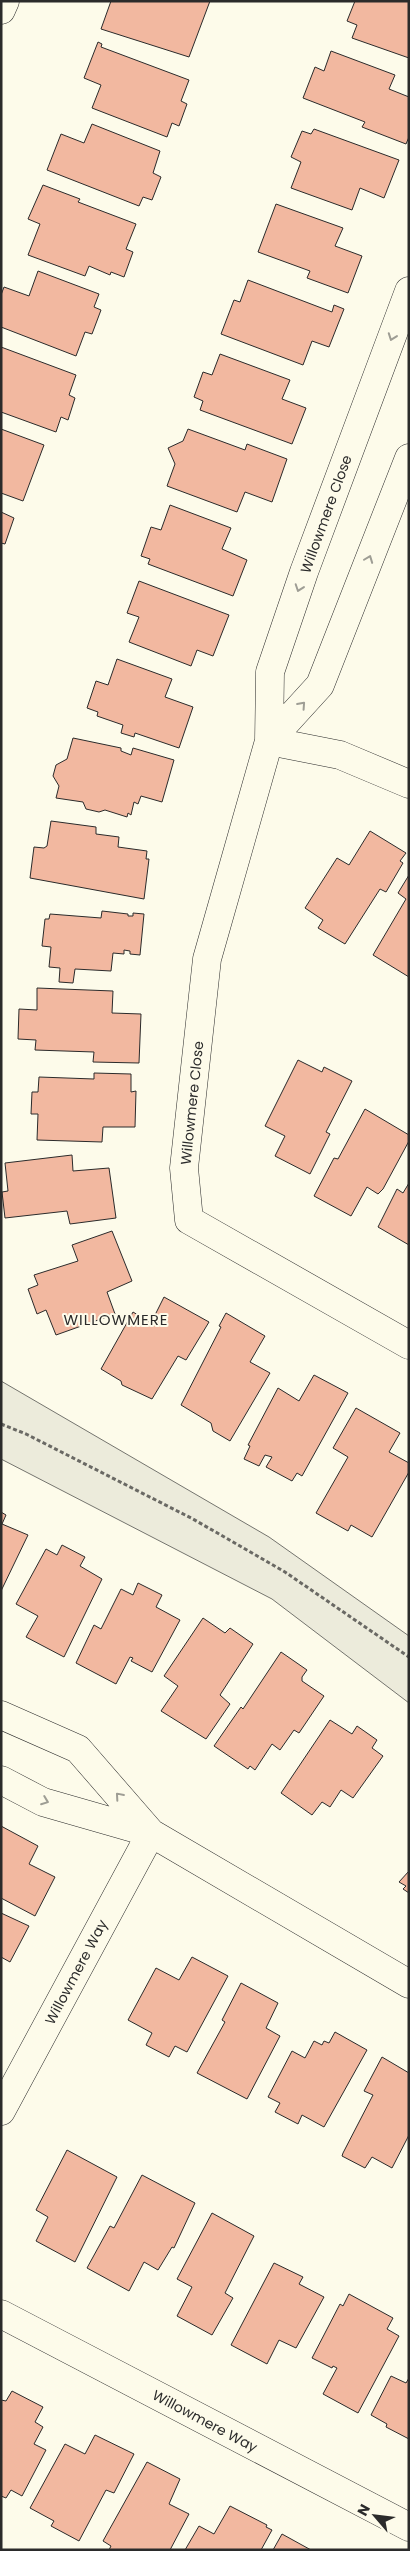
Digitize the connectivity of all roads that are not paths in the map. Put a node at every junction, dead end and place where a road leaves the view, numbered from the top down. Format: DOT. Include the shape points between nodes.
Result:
graph roads {
  1 [pos="5,1"];
  2 [pos="1,10"];
  3 [pos="409,291"];
  4 [pos="409,458"];
  5 [pos="269,742"];
  6 [pos="409,784"];
  7 [pos="409,1345"];
  8 [pos="1,1715"];
  9 [pos="1,1780"];
  10 [pos="151,1833"];
  11 [pos="409,1984"];
  12 [pos="1,2111"];
  13 [pos="1,2314"];
  14 [pos="409,2527"];
  1 -- 2 [label="street"];
  3 -- 5 [label="street, Willowmere Close, one-way" via="270,672"];
  5 -- 4 [label="street, Willowmere Close, one-way" via="320,685"];
  5 -- 6 [label="street" via="340,755"];
  5 -- 7 [label="street, Willowmere Close" via="207,959 184,1168 190,1220"];
  10 -- 8 [label="street, one-way" via="78,1749"];
  9 -- 10 [label="street, one-way" via="43,1802"];
  10 -- 11 [label="street"];
  10 -- 12 [label="street, Willowmere Way"];
  13 -- 14 [label="street, Willowmere Way"];
}
